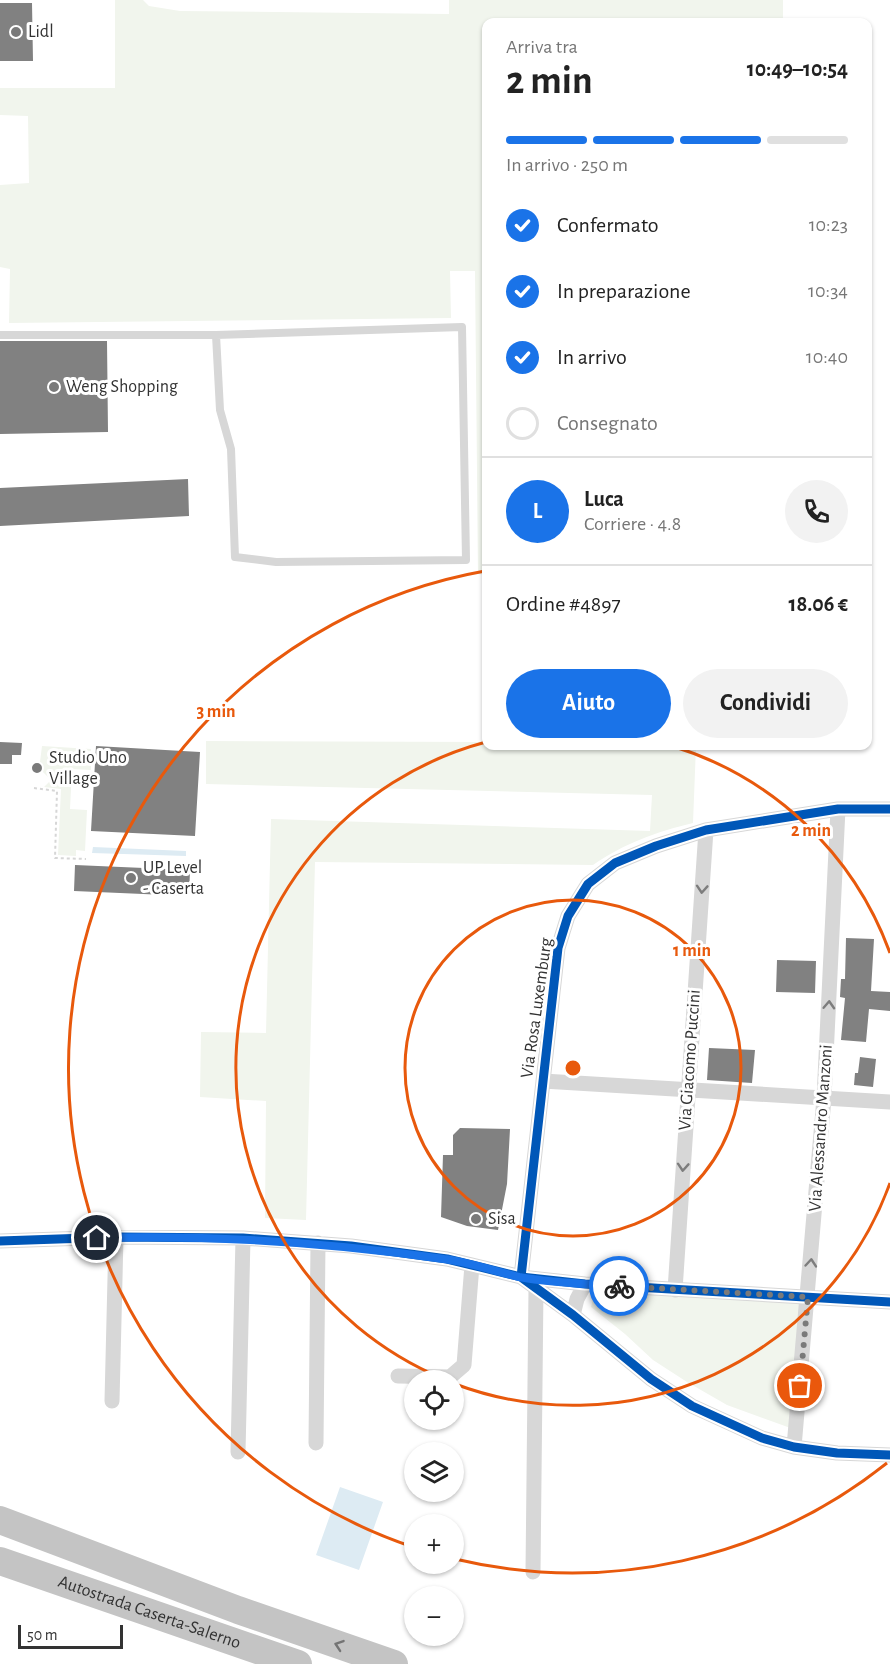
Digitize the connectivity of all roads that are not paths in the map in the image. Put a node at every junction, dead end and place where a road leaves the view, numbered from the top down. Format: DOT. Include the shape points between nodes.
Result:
graph roads {
  1 [pos="0,334"];
  2 [pos="216,334"];
  3 [pos="838,809"];
  4 [pos="890,809"];
  5 [pos="706,831"];
  6 [pos="543,1081"];
  7 [pos="688,1090"];
  8 [pos="824,1098"];
  9 [pos="890,1102"];
  10 [pos="116,1237"];
  11 [pos="243,1238"];
  12 [pos="0,1241"];
  13 [pos="318,1243"];
  14 [pos="472,1265"];
  15 [pos="521,1277"];
  16 [pos="585,1284"];
  17 [pos="536,1288"];
  18 [pos="675,1290"];
  19 [pos="808,1297"];
  20 [pos="890,1302"];
  21 [pos="573,1316"];
  22 [pos="398,1376"];
  23 [pos="112,1401"];
  24 [pos="316,1443"];
  25 [pos="794,1447"];
  26 [pos="238,1452"];
  27 [pos="890,1455"];
  28 [pos="0,1520"];
  29 [pos="0,1537"];
  30 [pos="0,1561"];
  31 [pos="533,1572"];
  32 [pos="238,1610"];
  33 [pos="298,1664"];
  34 [pos="394,1664"];
  1 -- 2 [label="lane"];
  2 -- 2 [label="lane" via="462,327 466,560 276,562 235,557 231,449 220,410"];
  3 -- 4 [label="street, Via Rosa Luxemburg"];
  3 -- 5 [label="street, Via Rosa Luxemburg"];
  8 -- 3 [label="street, Via Alessandro Manzoni, one-way"];
  5 -- 6 [label="street, Via Rosa Luxemburg" via="615,863 588,884 568,916 558,948"];
  5 -- 7 [label="street, Via Giacomo Puccini, one-way"];
  6 -- 7 [label="street"];
  6 -- 15 [label="street, Via Rosa Luxemburg"];
  7 -- 8 [label="street"];
  7 -- 18 [label="street, Via Giacomo Puccini, one-way"];
  8 -- 9 [label="street"];
  19 -- 8 [label="street, Via Alessandro Manzoni, one-way"];
  10 -- 11 [label="street"];
  10 -- 12 [label="street"];
  10 -- 23 [label="street"];
  11 -- 13 [label="street"];
  11 -- 26 [label="street"];
  13 -- 14 [label="street"];
  13 -- 24 [label="street"];
  14 -- 15 [label="street"];
  14 -- 22 [label="street" via="464,1365 450,1377"];
  15 -- 16 [label="street"];
  15 -- 17 [label="street"];
  16 -- 18 [label="street"];
  16 -- 21 [label="street"];
  17 -- 21 [label="street"];
  17 -- 31 [label="street"];
  18 -- 19 [label="street"];
  19 -- 20 [label="street"];
  19 -- 25 [label="street, Via Alessandro Manzoni"];
  21 -- 25 [label="street" via="651,1380 692,1406 762,1438"];
  25 -- 27 [label="street"];
  28 -- 32 [label="highway"];
  29 -- 32 [label="highway" via="144,1586 214,1607"];
  30 -- 33 [label="highway, Autostrada Caserta-Salerno"];
  34 -- 32 [label="highway, Autostrada Caserta-Salerno, one-way"];
}
